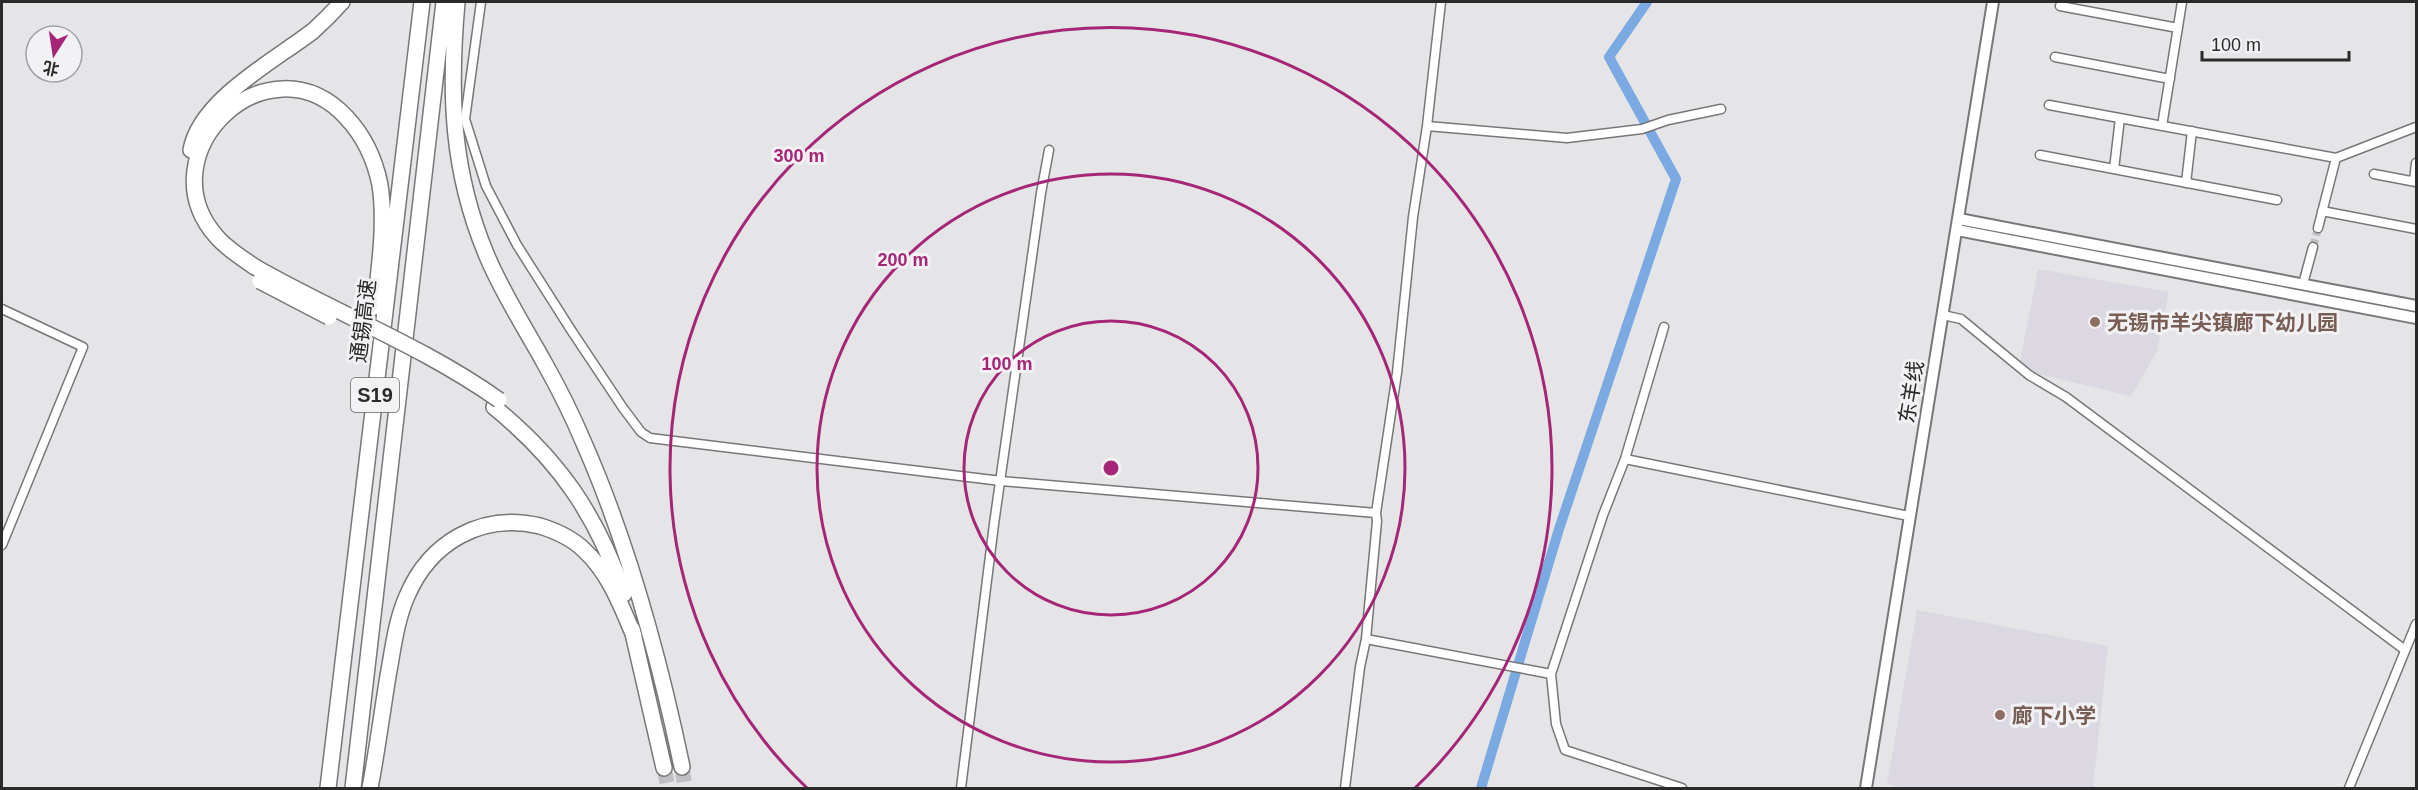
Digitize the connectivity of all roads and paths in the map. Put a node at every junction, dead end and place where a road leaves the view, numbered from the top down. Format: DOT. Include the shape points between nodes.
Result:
graph roads {
  1 [pos="342,2"];
  2 [pos="422,2"];
  3 [pos="444,2"];
  4 [pos="457,2"];
  5 [pos="481,2"];
  6 [pos="1441,2"];
  7 [pos="1994,2"];
  8 [pos="2182,2"];
  9 [pos="2060,6"];
  10 [pos="2178,28"];
  11 [pos="2055,57"];
  12 [pos="2170,79"];
  13 [pos="2049,105"];
  14 [pos="1721,110"];
  15 [pos="2120,118"];
  16 [pos="1427,126"];
  17 [pos="2162,126"];
  18 [pos="2416,127"];
  19 [pos="2192,131"];
  20 [pos="1050,150"];
  21 [pos="2040,155"];
  22 [pos="2336,158"];
  23 [pos="2416,163"];
  24 [pos="2114,169"];
  25 [pos="2374,174"];
  26 [pos="2415,182"];
  27 [pos="2186,183"];
  28 [pos="2277,200"];
  29 [pos="2322,211"];
  30 [pos="1958,224"];
  31 [pos="2318,228"];
  32 [pos="2416,229"];
  33 [pos="2313,248"];
  34 [pos="253,271"];
  35 [pos="2303,284"];
  36 [pos="2416,306"];
  37 [pos="2,309"];
  38 [pos="1943,315"];
  39 [pos="2416,318"];
  40 [pos="1664,327"];
  41 [pos="496,404"];
  42 [pos="1625,459"];
  43 [pos="1001,481"];
  44 [pos="1376,513"];
  45 [pos="1909,516"];
  46 [pos="2,545"];
  47 [pos="357,552"];
  48 [pos="646,623"];
  49 [pos="2416,624"];
  50 [pos="634,636"];
  51 [pos="1366,639"];
  52 [pos="2405,650"];
  53 [pos="1551,674"];
  54 [pos="682,767"];
  55 [pos="664,768"];
  56 [pos="328,789"];
  57 [pos="353,789"];
  58 [pos="370,789"];
  59 [pos="961,789"];
  60 [pos="1345,789"];
  61 [pos="1682,789"];
  62 [pos="1866,789"];
  63 [pos="2349,789"];
  1 -- 34 [label="highway" via="315,29 213,109 192,143 187,180 194,217 224,256"];
  2 -- 47 [label="highway, 通锡高速 / S19"];
  3 -- 57 [label="highway, 通锡高速 / S19"];
  4 -- 48 [label="highway" via="453,43 454,130 468,204 500,285 583,440 626,552"];
  5 -- 43 [label="street" via="465,119 486,186 517,245 641,432 650,438"];
  6 -- 16 [label="street"];
  7 -- 30 [label="street, 东羊线"];
  8 -- 10 [label="street"];
  9 -- 10 [label="street"];
  10 -- 12 [label="street"];
  11 -- 12 [label="street"];
  12 -- 17 [label="street"];
  13 -- 15 [label="street"];
  14 -- 16 [label="street" via="1642,129 1567,138"];
  15 -- 17 [label="street"];
  15 -- 24 [label="street"];
  16 -- 44 [label="street"];
  17 -- 19 [label="street"];
  18 -- 22 [label="street"];
  19 -- 22 [label="street"];
  19 -- 27 [label="street"];
  20 -- 43 [label="street"];
  21 -- 24 [label="street"];
  22 -- 29 [label="street"];
  23 -- 26 [label="street"];
  24 -- 27 [label="street"];
  25 -- 26 [label="street"];
  27 -- 28 [label="street"];
  29 -- 31 [label="street"];
  29 -- 32 [label="street"];
  30 -- 35 [label="street"];
  30 -- 38 [label="street, 东羊线"];
  30 -- 39 [label="street"];
  33 -- 35 [label="street"];
  34 -- 41 [label="highway, bridge"];
  34 -- 47 [label="highway" via="216,236 204,218 197,200 197,161 210,129 234,105 268,91 303,91 339,110 354,125 367,144 380,185 381,246"];
  35 -- 36 [label="street"];
  37 -- 46 [label="street" via="83,347"];
  38 -- 45 [label="street, 东羊线"];
  38 -- 52 [label="street" via="1961,319 2028,375 2066,397"];
  40 -- 42 [label="street"];
  41 -- 48 [label="highway" via="535,433 575,476 614,544"];
  41 -- 50 [label="highway" via="573,488 615,569"];
  42 -- 45 [label="street"];
  42 -- 53 [label="street"];
  43 -- 44 [label="street"];
  43 -- 59 [label="street"];
  44 -- 51 [label="street"];
  45 -- 62 [label="street, 东羊线"];
  47 -- 56 [label="highway, 通锡高速 / S19"];
  48 -- 54 [label="highway" via="666,690"];
  49 -- 52 [label="street"];
  50 -- 55 [label="highway"];
  50 -- 58 [label="highway" via="611,584 569,538 552,529 508,522 456,536 416,577 399,618"];
  51 -- 53 [label="street"];
  51 -- 60 [label="street"];
  52 -- 63 [label="street"];
  53 -- 61 [label="street" via="1556,724 1565,750"];
}
